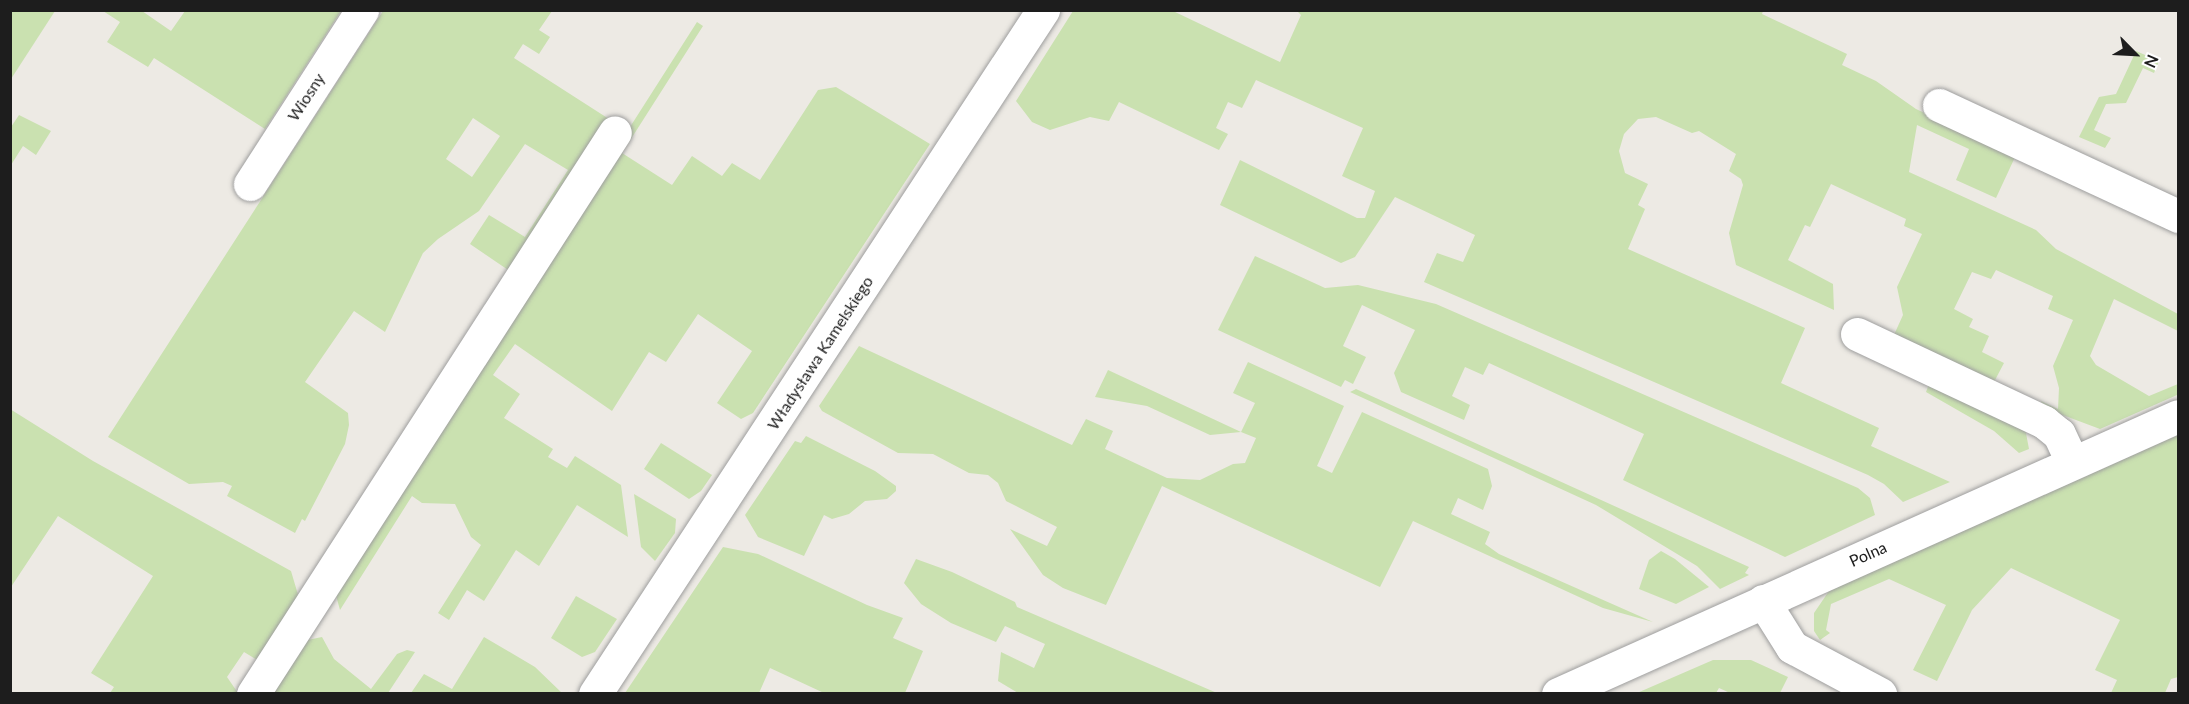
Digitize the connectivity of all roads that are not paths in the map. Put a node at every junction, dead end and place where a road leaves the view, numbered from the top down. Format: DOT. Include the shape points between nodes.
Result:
graph roads {
  1 [pos="362,10"];
  2 [pos="1043,10"];
  3 [pos="1939,105"];
  4 [pos="615,132"];
  5 [pos="250,184"];
  6 [pos="2178,216"];
  7 [pos="1857,334"];
  8 [pos="2178,416"];
  9 [pos="2072,462"];
  10 [pos="1763,601"];
  11 [pos="253,693"];
  12 [pos="595,693"];
  13 [pos="1558,693"];
  14 [pos="1880,693"];
  1 -- 5 [label="street, Wiosny"];
  2 -- 12 [label="street, Władysława Kamelskiego"];
  3 -- 6 [label="street"];
  4 -- 11 [label="street"];
  7 -- 9 [label="street" via="2044,422 2059,434"];
  8 -- 9 [label="street, Polna"];
  9 -- 10 [label="street, Polna"];
  10 -- 13 [label="street, Polna"];
  10 -- 14 [label="street" via="1792,647"];
}
